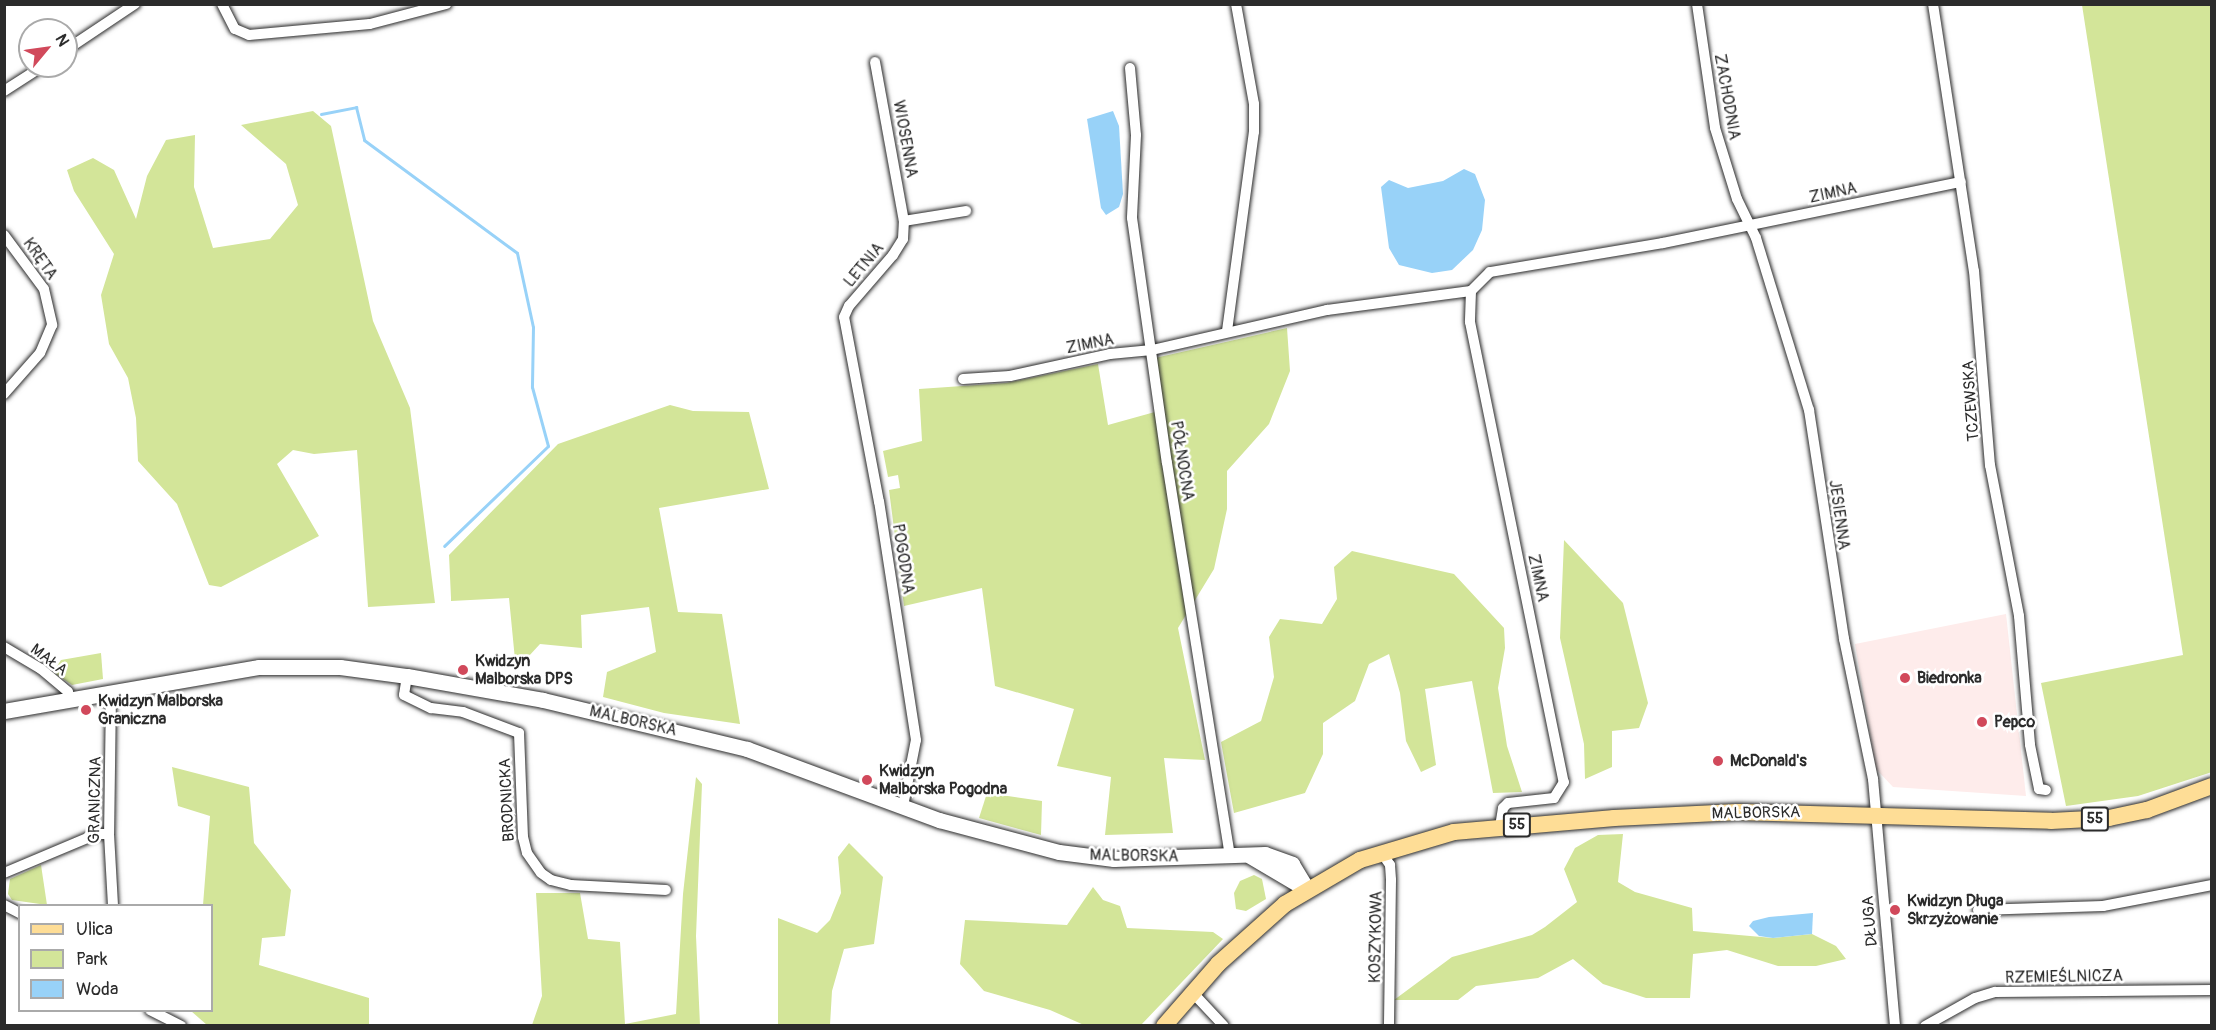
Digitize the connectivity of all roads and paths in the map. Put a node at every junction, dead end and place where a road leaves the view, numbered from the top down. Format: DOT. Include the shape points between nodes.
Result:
graph roads {
  1 [pos="135,4"];
  2 [pos="222,4"];
  3 [pos="446,4"];
  4 [pos="1236,4"];
  5 [pos="1697,4"];
  6 [pos="1933,4"];
  7 [pos="78,42"];
  8 [pos="875,62"];
  9 [pos="1130,68"];
  10 [pos="24,78"];
  11 [pos="4,91"];
  12 [pos="1960,182"];
  13 [pos="966,211"];
  14 [pos="904,221"];
  15 [pos="1750,225"];
  16 [pos="4,235"];
  17 [pos="15,250"];
  18 [pos="4,258"];
  19 [pos="1471,291"];
  20 [pos="844,317"];
  21 [pos="1227,331"];
  22 [pos="1152,350"];
  23 [pos="963,379"];
  24 [pos="4,394"];
  25 [pos="4,647"];
  26 [pos="407,676"];
  27 [pos="111,695"];
  28 [pos="70,702"];
  29 [pos="4,711"];
  30 [pos="2211,786"];
  31 [pos="2046,790"];
  32 [pos="903,806"];
  33 [pos="1876,814"];
  34 [pos="1500,826"];
  35 [pos="109,834"];
  36 [pos="1381,852"];
  37 [pos="1249,856"];
  38 [pos="1230,857"];
  39 [pos="4,873"];
  40 [pos="1284,875"];
  41 [pos="2211,885"];
  42 [pos="1307,889"];
  43 [pos="666,890"];
  44 [pos="113,904"];
  45 [pos="1285,904"];
  46 [pos="4,905"];
  47 [pos="1978,910"];
  48 [pos="18,912"];
  49 [pos="2211,990"];
  50 [pos="1193,993"];
  51 [pos="152,1012"];
  52 [pos="181,1026"];
  53 [pos="1164,1026"];
  54 [pos="1224,1026"];
  55 [pos="1389,1026"];
  56 [pos="1894,1026"];
  57 [pos="1925,1026"];
  1 -- 7 [label="street"];
  2 -- 3 [label="street" via="235,29 249,35 370,24"];
  4 -- 21 [label="street" via="1254,104 1254,132"];
  5 -- 15 [label="street, ZACHODNIA" via="1715,128"];
  6 -- 12 [label="street, TCZEWSKA"];
  8 -- 14 [label="street, WIOSENNA"];
  9 -- 22 [label="street, PÓŁNOCNA" via="1136,135 1132,218"];
  10 -- 11 [label="street"];
  12 -- 15 [label="street, ZIMNA"];
  12 -- 31 [label="street, TCZEWSKA" via="1981,324 1990,465 2019,616 2030,745 2039,789"];
  13 -- 14 [label="street"];
  14 -- 20 [label="street, LETNIA" via="903,239"];
  15 -- 19 [label="street, ZIMNA" via="1490,272"];
  15 -- 33 [label="street, JESIENNA" via="1809,410 1831,562 1873,779"];
  16 -- 17 [label="street, KRĘTA"];
  17 -- 18 [label="street"];
  17 -- 24 [label="street, KRĘTA" via="44,289 51,325 40,353"];
  19 -- 21 [label="street, ZIMNA" via="1327,309"];
  19 -- 34 [label="street, ZIMNA" via="1470,322 1564,782 1554,798 1508,803 1503,808"];
  20 -- 32 [label="street, POGODNA" via="879,502 916,740"];
  21 -- 22 [label="street, ZIMNA"];
  22 -- 23 [label="street, ZIMNA" via="1110,354 1010,376"];
  22 -- 38 [label="street, PÓŁNOCNA"];
  25 -- 28 [label="street, MAŁA" via="41,669 68,692"];
  26 -- 27 [label="street, MALBORSKA" via="340,667 259,667"];
  26 -- 32 [label="street, MALBORSKA" via="543,700 716,740"];
  26 -- 43 [label="street, BRODNICKA" via="404,695 431,708 463,712 519,733 523,837 527,853 541,873 550,880 571,885"];
  27 -- 28 [label="street, MALBORSKA"];
  27 -- 35 [label="street, GRANICZNA"];
  28 -- 29 [label="street, MALBORSKA"];
  30 -- 33 [label="main road, MALBORSKA / 55" via="2147,810 2109,818 2051,821"];
  32 -- 38 [label="street, MALBORSKA" via="999,839 1059,852 1114,859"];
  33 -- 34 [label="main road, MALBORSKA / 55" via="1738,812"];
  33 -- 56 [label="street, DŁUGA"];
  34 -- 36 [label="main road, MALBORSKA / 55" via="1454,831"];
  35 -- 39 [label="street" via="87,838"];
  35 -- 44 [label="street, GRANICZNA"];
  36 -- 42 [label="main road, MALBORSKA / 55"];
  36 -- 55 [label="street, KOSZYKOWA" via="1390,865 1391,880"];
  37 -- 38 [label="street, MALBORSKA"];
  37 -- 40 [label="street"];
  37 -- 42 [label="street, MALBORSKA" via="1265,854 1292,864"];
  40 -- 42 [label="street"];
  40 -- 45 [label="street"];
  41 -- 47 [label="street" via="2103,906"];
  42 -- 45 [label="main road, 55"];
  45 -- 50 [label="main road, 55" via="1256,926"];
  46 -- 48 [label="street"];
  49 -- 57 [label="street, RZEMIEŚLNICZA" via="1995,992 1975,998"];
  50 -- 53 [label="main road, 55"];
  50 -- 54 [label="street"];
  51 -- 52 [label="street"];
}
